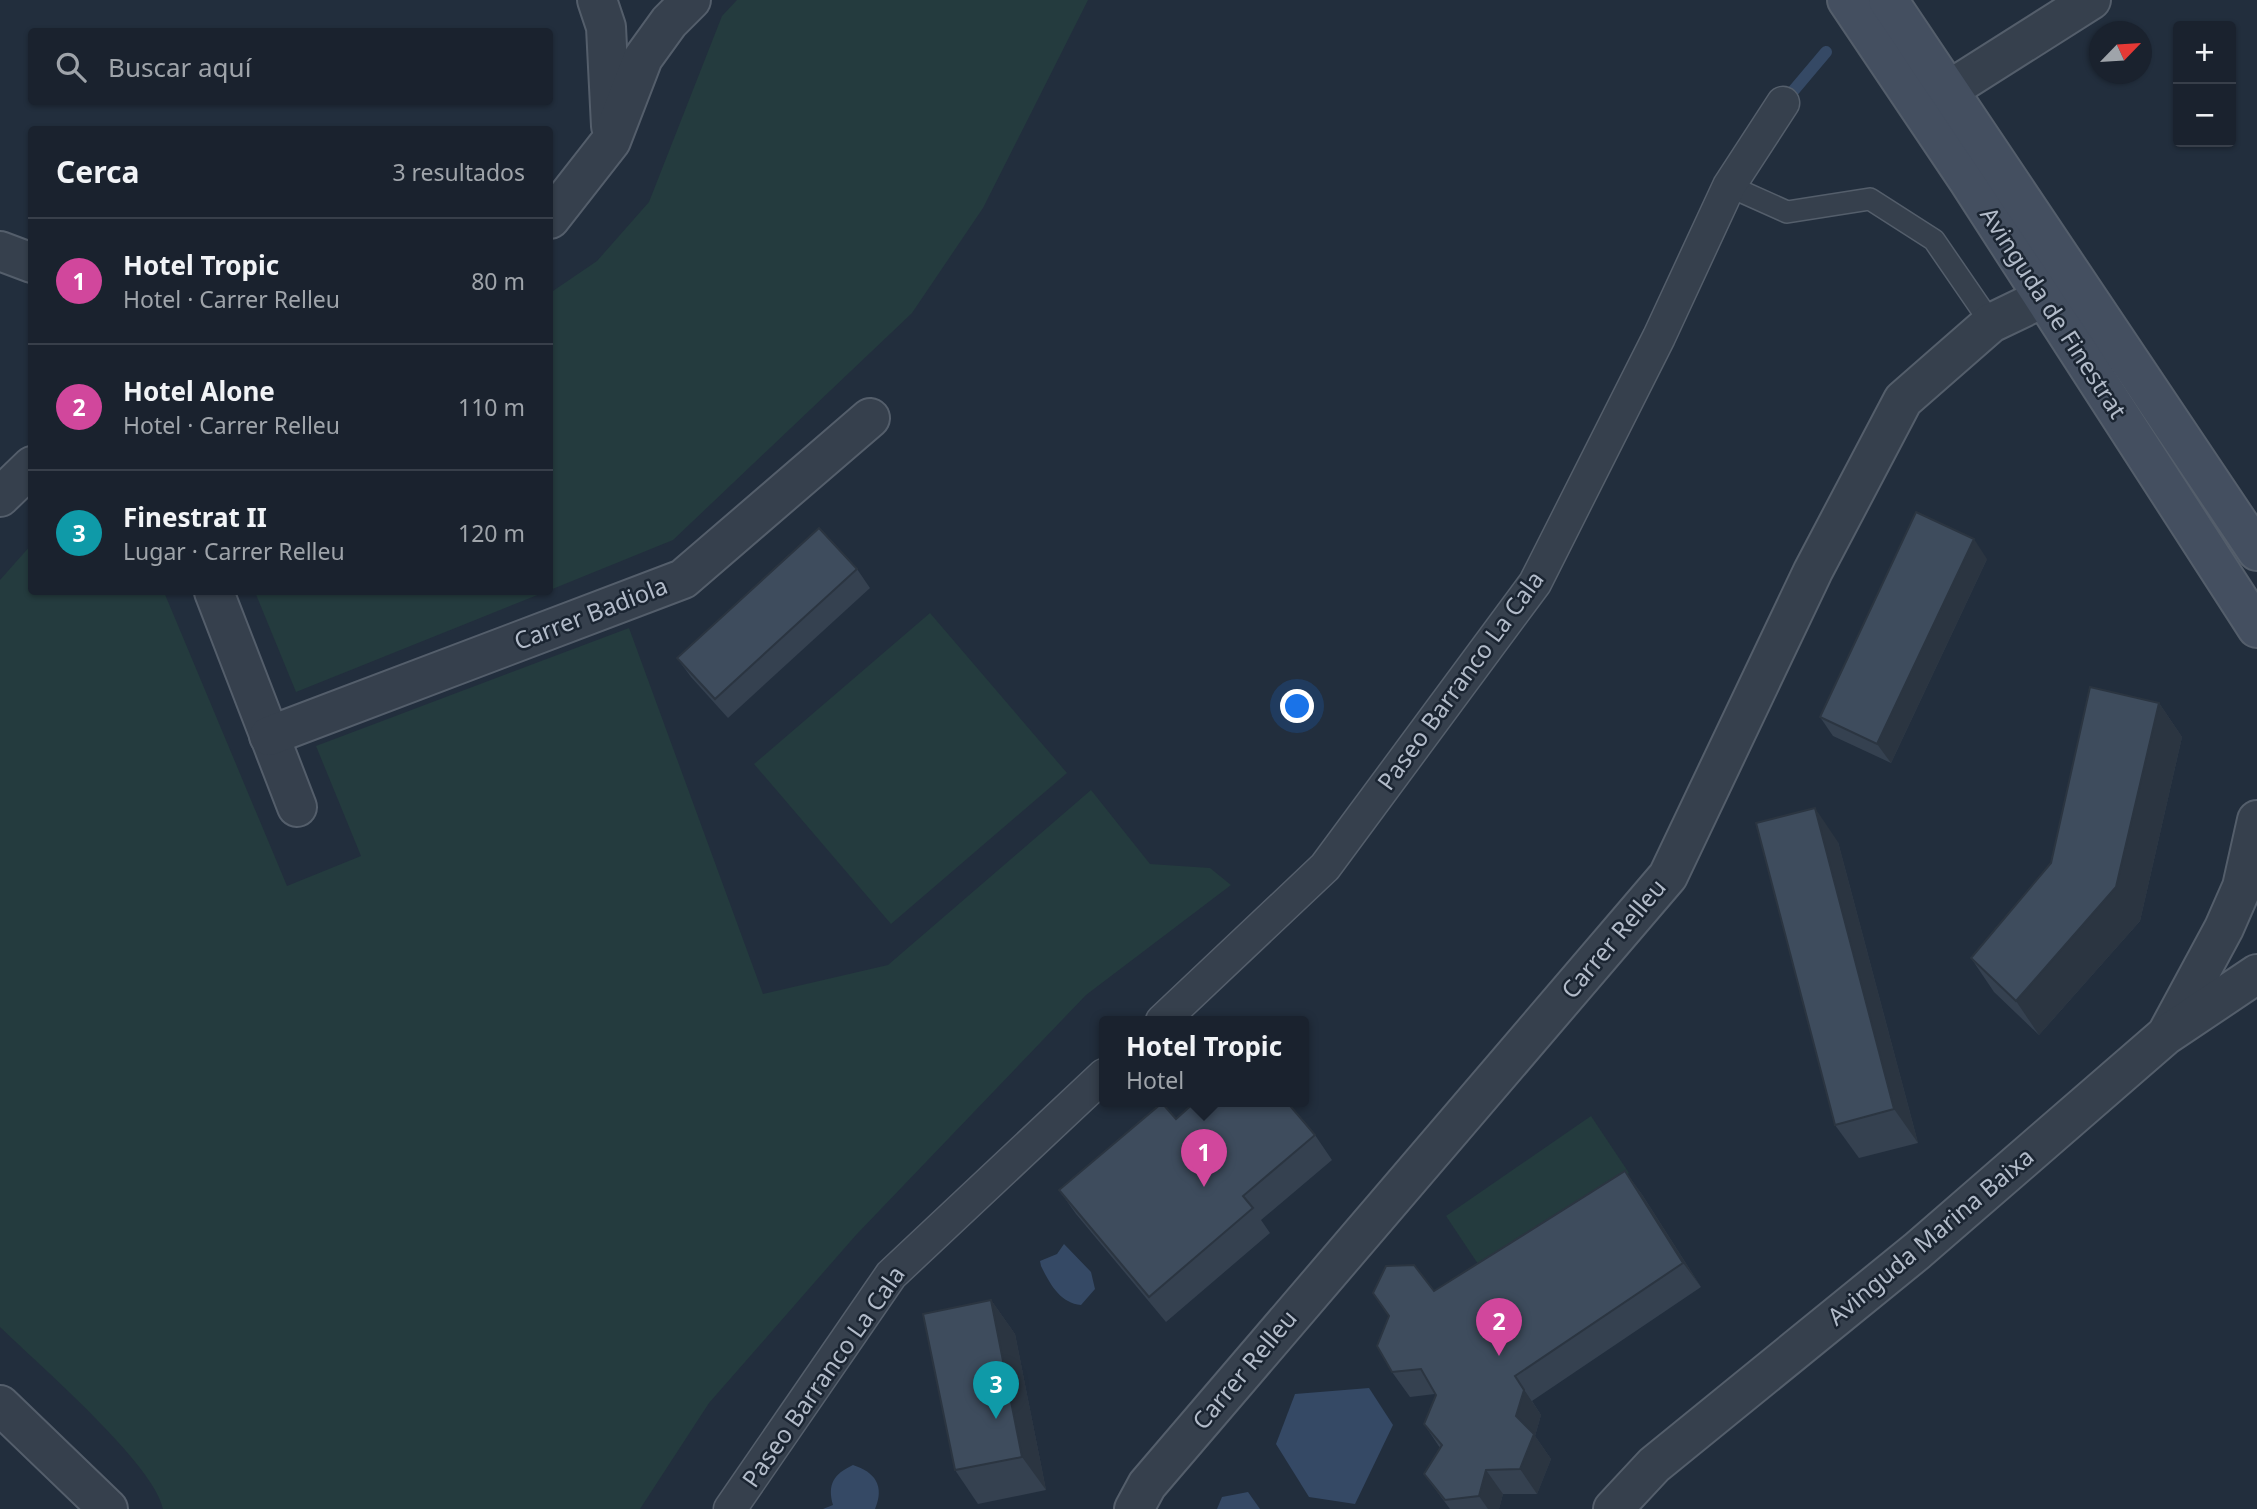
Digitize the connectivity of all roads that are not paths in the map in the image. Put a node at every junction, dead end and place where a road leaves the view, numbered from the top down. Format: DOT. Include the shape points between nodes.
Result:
graph roads {
  1 [pos="597,0"];
  2 [pos="691,0"];
  3 [pos="1847,0"];
  4 [pos="1888,0"];
  5 [pos="2091,0"];
  6 [pos="1948,90"];
  7 [pos="1783,103"];
  8 [pos="611,141"];
  9 [pos="1729,186"];
  10 [pos="553,215"];
  11 [pos="0,251"];
  12 [pos="28,262"];
  13 [pos="2043,298"];
  14 [pos="1991,323"];
  15 [pos="870,418"];
  16 [pos="28,470"];
  17 [pos="2210,481"];
  18 [pos="0,498"];
  19 [pos="2257,514"];
  20 [pos="2257,551"];
  21 [pos="215,595"];
  22 [pos="2253,616"];
  23 [pos="269,736"];
  24 [pos="297,807"];
  25 [pos="2257,820"];
  26 [pos="2257,974"];
  27 [pos="1167,1016"];
  28 [pos="2166,1035"];
  29 [pos="1099,1080"];
  30 [pos="0,1405"];
  31 [pos="108,1509"];
  32 [pos="730,1509"];
  33 [pos="1134,1509"];
  34 [pos="1613,1509"];
  1 -- 8 [label="street" via="606,27"];
  2 -- 8 [label="street" via="643,58"];
  3 -- 13 [label="main road, Avinguda de Finestrat"];
  4 -- 6 [label="main road, Avinguda de Finestrat"];
  5 -- 6 [label="street"];
  6 -- 17 [label="main road, Avinguda de Finestrat"];
  7 -- 9 [label="street, Paseo Barranco La Cala"];
  8 -- 10 [label="street"];
  9 -- 14 [label="lane" via="1787,212 1870,199 1934,240"];
  9 -- 27 [label="street, Paseo Barranco La Cala" via="1535,583 1325,867"];
  11 -- 12 [label="street"];
  13 -- 14 [label="street, Carrer Relleu"];
  13 -- 22 [label="main road, Avinguda de Finestrat"];
  14 -- 33 [label="street, Carrer Relleu" via="1903,400 1813,570 1668,876 1147,1485"];
  15 -- 23 [label="street, Carrer Badiola" via="682,579"];
  16 -- 18 [label="street"];
  17 -- 19 [label="street"];
  17 -- 20 [label="main road, Avinguda de Finestrat"];
  21 -- 23 [label="street"];
  23 -- 24 [label="street"];
  25 -- 28 [label="street" via="2224,928"];
  26 -- 28 [label="street, Avinguda Marina Baixa"];
  28 -- 34 [label="street, Avinguda Marina Baixa" via="1917,1251 1654,1465"];
  29 -- 32 [label="street, Paseo Barranco La Cala" via="891,1275"];
  30 -- 31 [label="street"];
}
